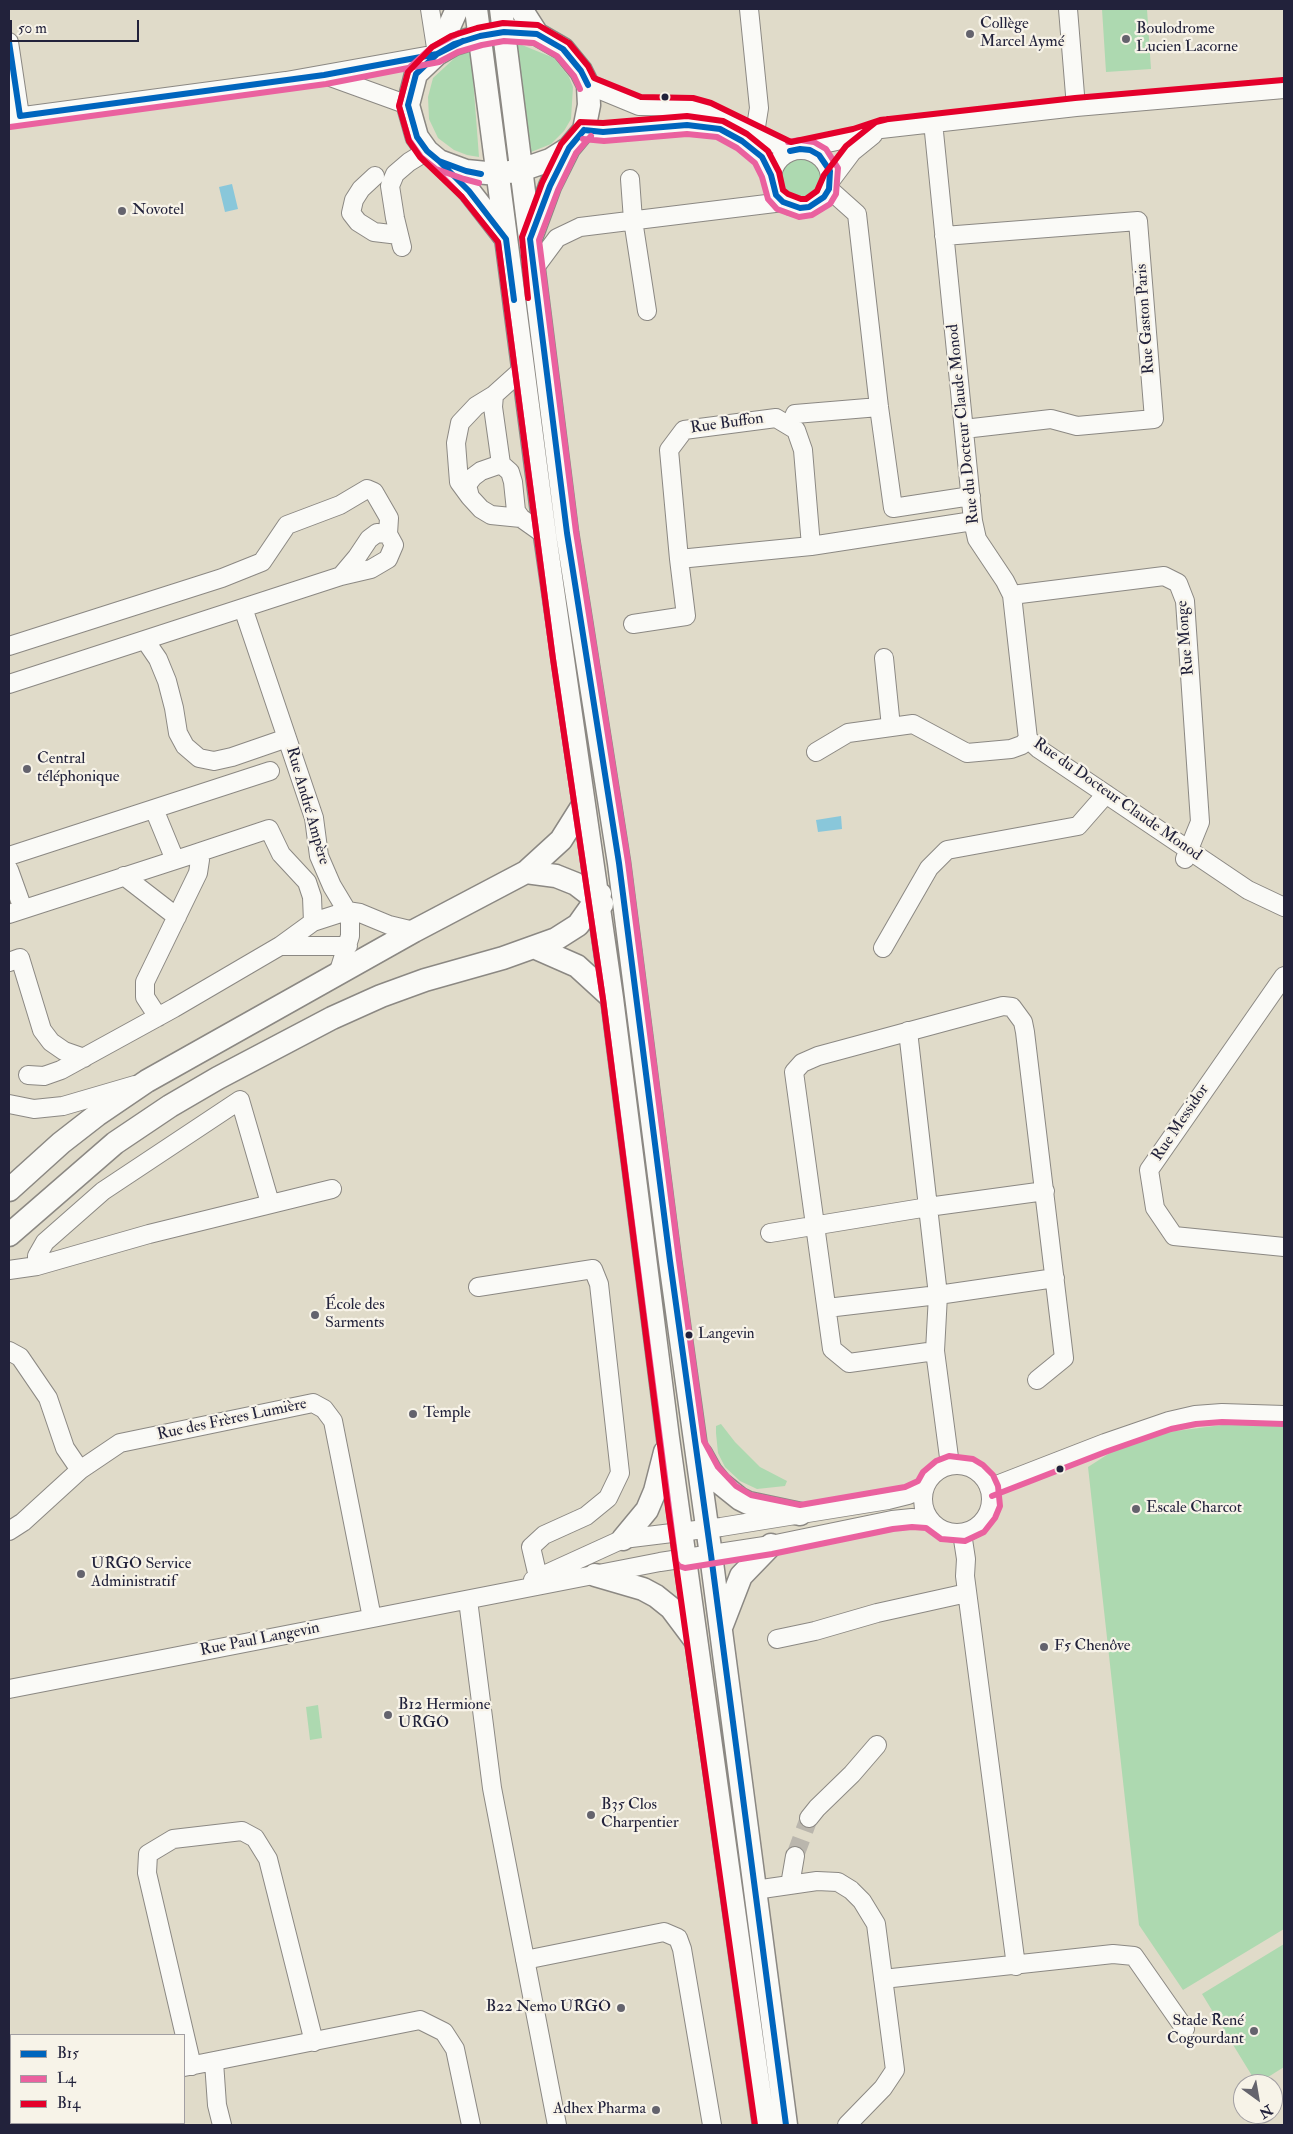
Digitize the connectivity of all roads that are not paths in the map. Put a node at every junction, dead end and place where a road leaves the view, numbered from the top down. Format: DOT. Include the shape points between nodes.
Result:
graph roads {
  1 [pos="430,9"];
  2 [pos="457,9"];
  3 [pos="476,9"];
  4 [pos="500,9"];
  5 [pos="521,9"];
  6 [pos="749,9"];
  7 [pos="1068,9"];
  8 [pos="504,32"];
  9 [pos="537,34"];
  10 [pos="480,36"];
  11 [pos="9,42"];
  12 [pos="437,54"];
  13 [pos="324,75"];
  14 [pos="588,86"];
  15 [pos="1284,89"];
  16 [pos="408,105"];
  17 [pos="1076,107"];
  18 [pos="15,117"];
  19 [pos="932,122"];
  20 [pos="881,129"];
  21 [pos="584,130"];
  22 [pos="755,133"];
  23 [pos="569,148"];
  24 [pos="795,150"];
  25 [pos="433,156"];
  26 [pos="521,170"];
  27 [pos="497,174"];
  28 [pos="772,175"];
  29 [pos="630,179"];
  30 [pos="830,185"];
  31 [pos="390,186"];
  32 [pos="783,202"];
  33 [pos="634,220"];
  34 [pos="944,236"];
  35 [pos="506,238"];
  36 [pos="530,239"];
  37 [pos="534,269"];
  38 [pos="647,311"];
  39 [pos="523,369"];
  40 [pos="494,395"];
  41 [pos="879,407"];
  42 [pos="790,426"];
  43 [pos="964,429"];
  44 [pos="501,464"];
  45 [pos="971,496"];
  46 [pos="470,497"];
  47 [pos="521,518"];
  48 [pos="974,522"];
  49 [pos="388,534"];
  50 [pos="545,535"];
  51 [pos="811,546"];
  52 [pos="679,559"];
  53 [pos="341,576"];
  54 [pos="1012,595"];
  55 [pos="243,608"];
  56 [pos="633,624"];
  57 [pos="145,640"];
  58 [pos="9,646"];
  59 [pos="884,658"];
  60 [pos="9,684"];
  61 [pos="891,727"];
  62 [pos="287,738"];
  63 [pos="1028,739"];
  64 [pos="816,752"];
  65 [pos="270,771"];
  66 [pos="1106,794"];
  67 [pos="583,805"];
  68 [pos="154,809"];
  69 [pos="194,854"];
  70 [pos="1188,855"];
  71 [pos="9,856"];
  72 [pos="175,860"];
  73 [pos="619,863"];
  74 [pos="9,870"];
  75 [pos="526,872"];
  76 [pos="124,876"];
  77 [pos="597,900"];
  78 [pos="1284,906"];
  79 [pos="347,911"];
  80 [pos="16,912"];
  81 [pos="176,917"];
  82 [pos="313,922"];
  83 [pos="627,928"];
  84 [pos="414,931"];
  85 [pos="280,946"];
  86 [pos="348,946"];
  87 [pos="536,948"];
  88 [pos="883,948"];
  89 [pos="9,962"];
  90 [pos="338,974"];
  91 [pos="1284,976"];
  92 [pos="612,998"];
  93 [pos="158,1017"];
  94 [pos="908,1031"];
  95 [pos="84,1058"];
  96 [pos="28,1075"];
  97 [pos="147,1081"];
  98 [pos="9,1104"];
  99 [pos="332,1189"];
  100 [pos="9,1190"];
  101 [pos="1045,1191"];
  102 [pos="270,1203"];
  103 [pos="928,1207"];
  104 [pos="814,1226"];
  105 [pos="770,1233"];
  106 [pos="9,1235"];
  107 [pos="1284,1247"];
  108 [pos="37,1266"];
  109 [pos="9,1270"];
  110 [pos="1055,1278"];
  111 [pos="478,1287"];
  112 [pos="938,1295"];
  113 [pos="827,1308"];
  114 [pos="935,1351"];
  115 [pos="9,1352"];
  116 [pos="1038,1380"];
  117 [pos="1284,1414"];
  118 [pos="668,1438"];
  119 [pos="696,1444"];
  120 [pos="950,1465"];
  121 [pos="80,1470"];
  122 [pos="924,1488"];
  123 [pos="989,1488"];
  124 [pos="800,1514"];
  125 [pos="929,1520"];
  126 [pos="708,1528"];
  127 [pos="9,1531"];
  128 [pos="681,1532"];
  129 [pos="962,1533"];
  130 [pos="623,1539"];
  131 [pos="771,1545"];
  132 [pos="711,1555"];
  133 [pos="684,1559"];
  134 [pos="594,1575"];
  135 [pos="538,1578"];
  136 [pos="511,1590"];
  137 [pos="967,1593"];
  138 [pos="468,1600"];
  139 [pos="372,1618"];
  140 [pos="721,1628"];
  141 [pos="777,1639"];
  142 [pos="696,1641"];
  143 [pos="9,1689"];
  144 [pos="877,1746"];
  145 [pos="809,1818"];
  146 [pos="795,1856"];
  147 [pos="790,1885"];
  148 [pos="755,1890"];
  149 [pos="525,1960"];
  150 [pos="1016,1966"];
  151 [pos="883,1979"];
  152 [pos="1185,2029"];
  153 [pos="181,2034"];
  154 [pos="314,2042"];
  155 [pos="185,2053"];
  156 [pos="214,2062"];
  157 [pos="188,2067"];
  158 [pos="222,2125"];
  159 [pos="471,2125"];
  160 [pos="557,2125"];
  161 [pos="712,2125"];
  162 [pos="764,2125"];
  163 [pos="786,2125"];
  164 [pos="847,2125"];
  1 -- 12 [label="street"];
  2 -- 12 [label="main road"];
  3 -- 10 [label="main road"];
  4 -- 8 [label="main road"];
  5 -- 9 [label="main road"];
  6 -- 22 [label="street" via="758,108"];
  7 -- 17 [label="street"];
  8 -- 9 [label="main road"];
  8 -- 10 [label="main road"];
  8 -- 26 [label="main road"];
  9 -- 14 [label="main road" via="563,49 581,71"];
  10 -- 12 [label="main road" via="454,44"];
  10 -- 27 [label="main road"];
  11 -- 18 [label="street"];
  12 -- 13 [label="street"];
  12 -- 16 [label="main road" via="416,74"];
  13 -- 16 [label="street"];
  13 -- 18 [label="street"];
  14 -- 21 [label="main road"];
  14 -- 22 [label="street" via="639,106 692,107 708,111"];
  15 -- 17 [label="street"];
  16 -- 25 [label="main road" via="417,137"];
  17 -- 19 [label="street"];
  19 -- 20 [label="street"];
  19 -- 34 [label="street, Rue du Docteur Claude Monod"];
  20 -- 24 [label="street"];
  20 -- 30 [label="street" via="852,152"];
  21 -- 23 [label="main road"];
  21 -- 28 [label="street" via="603,132 687,125 720,129 753,148"];
  22 -- 24 [label="street"];
  23 -- 26 [label="main road" via="550,160"];
  23 -- 36 [label="main road" via="547,191"];
  24 -- 28 [label="street" via="777,161"];
  24 -- 30 [label="street" via="810,150 819,155 826,163"];
  25 -- 27 [label="main road" via="466,171"];
  25 -- 31 [label="street" via="409,162 395,174"];
  25 -- 35 [label="main road" via="469,191"];
  26 -- 27 [label="main road"];
  26 -- 36 [label="main road"];
  27 -- 35 [label="main road"];
  28 -- 32 [label="street" via="774,190"];
  29 -- 33 [label="street"];
  30 -- 32 [label="street" via="824,197 809,207 800,208"];
  30 -- 41 [label="street" via="857,214"];
  31 -- 31 [label="street" via="371,171 354,200 351,213 374,232 401,241"];
  32 -- 33 [label="street"];
  33 -- 37 [label="street" via="580,227 557,238"];
  33 -- 38 [label="street"];
  34 -- 43 [label="street, Rue du Docteur Claude Monod"];
  34 -- 43 [label="street, Rue Gaston Paris" via="1138,221 1161,422 1077,426 1051,419"];
  35 -- 39 [label="main road"];
  36 -- 37 [label="main road"];
  37 -- 73 [label="main road" via="567,533"];
  39 -- 40 [label="street"];
  39 -- 50 [label="main road"];
  40 -- 44 [label="street"];
  40 -- 46 [label="street" via="476,406 460,424 456,443 459,482"];
  41 -- 42 [label="street" via="795,414"];
  41 -- 45 [label="street" via="893,508"];
  42 -- 51 [label="street" via="796,430 803,450"];
  42 -- 52 [label="street, Rue Buffon" via="776,418 684,430 669,450"];
  43 -- 45 [label="street, Rue du Docteur Claude Monod"];
  44 -- 46 [label="street" via="473,477 467,485"];
  44 -- 47 [label="street" via="510,472 514,482 516,511"];
  45 -- 48 [label="street, Rue du Docteur Claude Monod"];
  46 -- 47 [label="street" via="480,509 491,515"];
  47 -- 50 [label="street"];
  48 -- 51 [label="street"];
  48 -- 54 [label="street, Rue du Docteur Claude Monod" via="978,539"];
  49 -- 53 [label="street" via="377,533 369,539"];
  49 -- 53 [label="street" via="394,545 388,559 371,569"];
  49 -- 58 [label="street" via="390,518 374,492 367,489 340,505 288,525 262,562 222,578"];
  50 -- 67 [label="main road"];
  51 -- 52 [label="street"];
  52 -- 56 [label="street, Rue Buffon" via="686,616"];
  53 -- 55 [label="street"];
  54 -- 63 [label="street, Rue du Docteur Claude Monod"];
  54 -- 70 [label="street, Rue Monge" via="1164,576 1178,583 1185,600 1200,822"];
  55 -- 57 [label="street"];
  55 -- 62 [label="street, Rue André Ampère"];
  57 -- 60 [label="street"];
  57 -- 62 [label="street" via="167,681 178,733 185,746 200,758 214,761 232,757"];
  59 -- 61 [label="street"];
  61 -- 63 [label="street" via="913,724 967,753 1011,749"];
  61 -- 64 [label="street" via="848,733"];
  62 -- 79 [label="street, Rue André Ampère" via="314,818 320,856"];
  63 -- 66 [label="street, Rue du Docteur Claude Monod"];
  65 -- 68 [label="street"];
  66 -- 70 [label="street, Rue du Docteur Claude Monod"];
  66 -- 88 [label="street" via="1078,826 947,850 929,868"];
  67 -- 75 [label="main road" via="561,840"];
  67 -- 77 [label="main road"];
  68 -- 71 [label="street"];
  68 -- 72 [label="street"];
  69 -- 72 [label="street"];
  69 -- 81 [label="street" via="200,860 198,873"];
  69 -- 82 [label="street" via="269,829 281,854 307,882 312,897"];
  70 -- 78 [label="street, Rue du Docteur Claude Monod" via="1248,890"];
  72 -- 76 [label="street"];
  73 -- 77 [label="main road"];
  73 -- 83 [label="main road"];
  74 -- 80 [label="street"];
  75 -- 77 [label="main road" via="563,878"];
  75 -- 84 [label="main road"];
  76 -- 80 [label="street"];
  76 -- 81 [label="street"];
  77 -- 83 [label="main road"];
  77 -- 87 [label="main road" via="572,930"];
  77 -- 92 [label="main road"];
  79 -- 82 [label="street"];
  79 -- 84 [label="street"];
  79 -- 86 [label="street, Rue André Ampère" via="350,922"];
  81 -- 93 [label="street" via="145,982 145,997"];
  82 -- 85 [label="street"];
  83 -- 119 [label="main road"];
  84 -- 90 [label="main road"];
  85 -- 86 [label="street"];
  85 -- 93 [label="street"];
  86 -- 90 [label="street, Rue André Ampère"];
  87 -- 92 [label="main road" via="578,966"];
  87 -- 106 [label="main road" via="381,996 218,1078 115,1143"];
  89 -- 95 [label="street" via="20,958 42,1030 50,1042"];
  90 -- 97 [label="main road"];
  91 -- 107 [label="street, Rue Messidor" via="1149,1170 1155,1208 1174,1236"];
  92 -- 118 [label="main road"];
  93 -- 95 [label="street"];
  94 -- 101 [label="street" via="1003,1006 1019,1014 1025,1032"];
  94 -- 103 [label="street"];
  94 -- 104 [label="street" via="818,1056 802,1062 794,1072"];
  95 -- 96 [label="street" via="44,1076"];
  97 -- 98 [label="street" via="63,1106 34,1109"];
  97 -- 100 [label="main road" via="75,1132"];
  99 -- 102 [label="street"];
  101 -- 103 [label="street"];
  101 -- 110 [label="street"];
  102 -- 108 [label="street"];
  102 -- 108 [label="street" via="240,1100 103,1191 45,1242"];
  103 -- 104 [label="street"];
  103 -- 112 [label="street"];
  104 -- 105 [label="street"];
  104 -- 113 [label="street"];
  108 -- 109 [label="street"];
  110 -- 112 [label="street"];
  110 -- 116 [label="street" via="1064,1358"];
  111 -- 135 [label="street" via="593,1269 598,1284 620,1473 608,1498 586,1516 544,1535 531,1548"];
  112 -- 113 [label="street"];
  112 -- 114 [label="street"];
  113 -- 114 [label="street" via="832,1349 849,1363"];
  114 -- 120 [label="street"];
  115 -- 121 [label="street" via="20,1357 48,1398 65,1448"];
  117 -- 123 [label="street" via="1195,1414 1169,1420"];
  118 -- 128 [label="main road"];
  118 -- 130 [label="main road" via="647,1510"];
  119 -- 124 [label="main road" via="711,1472 732,1493 748,1503"];
  119 -- 126 [label="main road"];
  120 -- 122 [label="street" via="938,1470"];
  120 -- 123 [label="street" via="960,1464 978,1472"];
  121 -- 127 [label="street"];
  121 -- 139 [label="street, Rue des Frères Lumière" via="120,1444 313,1403 324,1409 333,1421"];
  122 -- 124 [label="street, Rue Paul Langevin" via="888,1500"];
  122 -- 125 [label="street" via="922,1499"];
  123 -- 129 [label="street" via="991,1505 984,1520"];
  124 -- 126 [label="street, Rue Paul Langevin"];
  125 -- 129 [label="street" via="944,1531"];
  125 -- 131 [label="street, Rue Paul Langevin" via="892,1520"];
  126 -- 128 [label="street, Rue Paul Langevin"];
  126 -- 132 [label="main road"];
  128 -- 130 [label="street, Rue Paul Langevin"];
  128 -- 133 [label="main road"];
  129 -- 137 [label="street"];
  130 -- 135 [label="street, Rue Paul Langevin"];
  131 -- 132 [label="street, Rue Paul Langevin"];
  131 -- 140 [label="main road" via="742,1576"];
  132 -- 133 [label="street, Rue Paul Langevin"];
  132 -- 140 [label="main road"];
  133 -- 134 [label="street, Rue Paul Langevin"];
  133 -- 142 [label="main road"];
  134 -- 136 [label="street, Rue Paul Langevin"];
  134 -- 142 [label="main road" via="656,1596 671,1608"];
  135 -- 136 [label="street, Rue Paul Langevin"];
  136 -- 138 [label="street, Rue Paul Langevin"];
  137 -- 141 [label="street" via="877,1612"];
  137 -- 150 [label="street"];
  138 -- 139 [label="street, Rue Paul Langevin"];
  138 -- 149 [label="street" via="492,1788"];
  139 -- 143 [label="street, Rue Paul Langevin"];
  140 -- 148 [label="main road"];
  142 -- 162 [label="main road"];
  144 -- 145 [label="street"];
  146 -- 147 [label="street"];
  147 -- 148 [label="street"];
  147 -- 151 [label="street" via="838,1882 862,1901 876,1924"];
  148 -- 163 [label="main road"];
  149 -- 160 [label="street"];
  149 -- 161 [label="street" via="664,1932 678,1938"];
  150 -- 151 [label="street"];
  150 -- 152 [label="street" via="1113,1954 1134,1956"];
  151 -- 164 [label="street" via="895,2070 883,2088"];
  153 -- 154 [label="street" via="147,1873 148,1854 173,1839 242,1831 255,1838 268,1859"];
  154 -- 156 [label="street"];
  154 -- 159 [label="street" via="420,2020 444,2032 455,2049"];
  155 -- 157 [label="street"];
  156 -- 157 [label="street"];
  156 -- 158 [label="street"];
}
